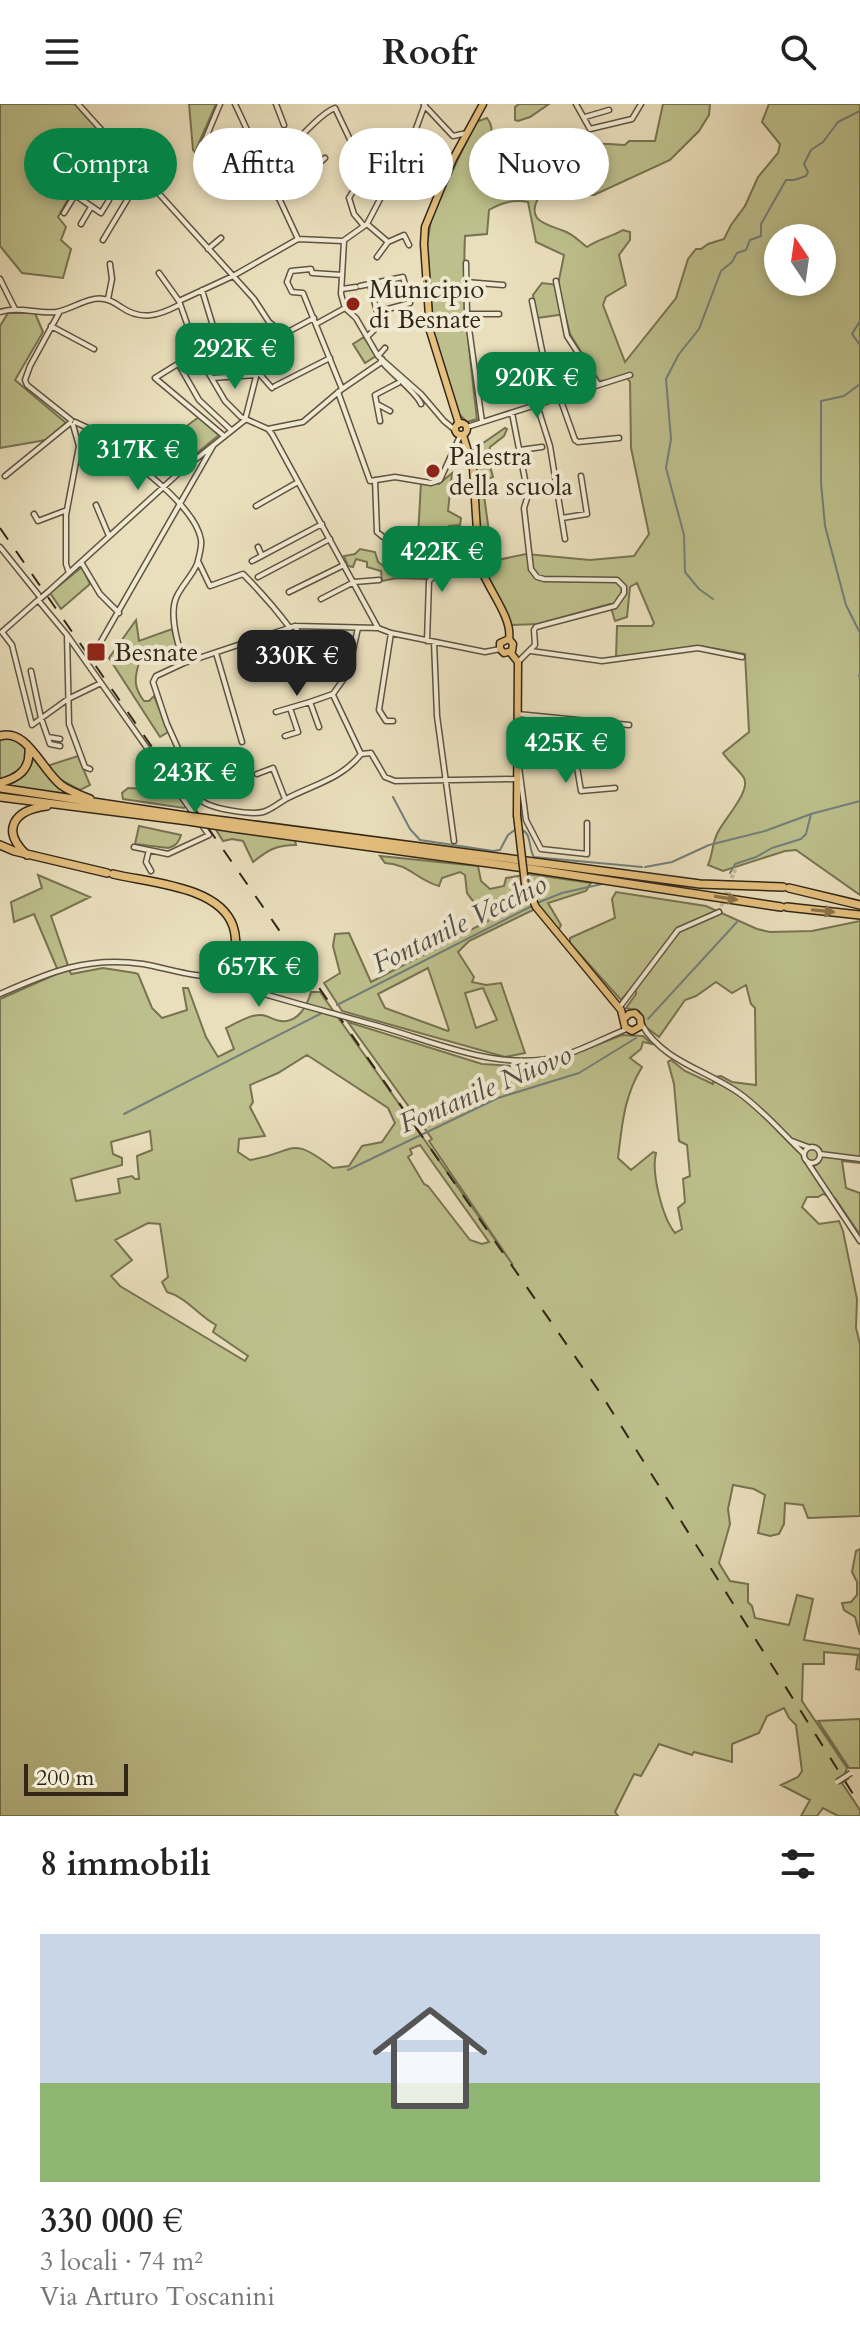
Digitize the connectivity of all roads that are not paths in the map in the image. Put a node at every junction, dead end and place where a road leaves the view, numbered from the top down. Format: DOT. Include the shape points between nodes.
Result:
graph roads {
  1 [pos="78,104"];
  2 [pos="220,104"];
  3 [pos="235,104"];
  4 [pos="276,104"];
  5 [pos="483,104"];
  6 [pos="576,104"];
  7 [pos="641,104"];
  8 [pos="424,105"];
  9 [pos="609,110"];
  10 [pos="585,117"];
  11 [pos="284,125"];
  12 [pos="99,128"];
  13 [pos="210,128"];
  14 [pos="246,128"];
  15 [pos="311,128"];
  16 [pos="467,133"];
  17 [pos="109,200"];
  18 [pos="127,200"];
  19 [pos="164,200"];
  20 [pos="279,200"];
  21 [pos="91,207"];
  22 [pos="64,213"];
  23 [pos="81,224"];
  24 [pos="366,225"];
  25 [pos="221,238"];
  26 [pos="298,239"];
  27 [pos="103,240"];
  28 [pos="344,241"];
  29 [pos="388,242"];
  30 [pos="409,245"];
  31 [pos="208,249"];
  32 [pos="377,257"];
  33 [pos="466,263"];
  34 [pos="110,264"];
  35 [pos="159,273"];
  36 [pos="342,275"];
  37 [pos="233,276"];
  38 [pos="0,279"];
  39 [pos="556,281"];
  40 [pos="465,282"];
  41 [pos="370,284"];
  42 [pos="503,285"];
  43 [pos="406,289"];
  44 [pos="202,290"];
  45 [pos="342,292"];
  46 [pos="373,298"];
  47 [pos="108,299"];
  48 [pos="532,301"];
  49 [pos="180,303"];
  50 [pos="345,308"];
  51 [pos="15,309"];
  52 [pos="0,312"];
  53 [pos="377,312"];
  54 [pos="59,313"];
  55 [pos="467,314"];
  56 [pos="499,314"];
  57 [pos="314,318"];
  58 [pos="51,326"];
  59 [pos="213,326"];
  60 [pos="284,334"];
  61 [pos="367,337"];
  62 [pos="385,348"];
  63 [pos="94,349"];
  64 [pos="330,358"];
  65 [pos="381,358"];
  66 [pos="202,363"];
  67 [pos="179,365"];
  68 [pos="257,373"];
  69 [pos="630,375"];
  70 [pos="212,378"];
  71 [pos="399,383"];
  72 [pos="598,384"];
  73 [pos="340,391"];
  74 [pos="560,397"];
  75 [pos="552,400"];
  76 [pos="421,404"];
  77 [pos="379,405"];
  78 [pos="537,405"];
  79 [pos="390,411"];
  80 [pos="512,413"];
  81 [pos="245,420"];
  82 [pos="380,421"];
  83 [pos="482,422"];
  84 [pos="73,423"];
  85 [pos="467,427"];
  86 [pos="268,429"];
  87 [pos="231,430"];
  88 [pos="459,431"];
  89 [pos="224,436"];
  90 [pos="619,438"];
  91 [pos="214,444"];
  92 [pos="542,447"];
  93 [pos="520,450"];
  94 [pos="5,476"];
  95 [pos="581,476"];
  96 [pos="372,480"];
  97 [pos="298,482"];
  98 [pos="163,488"];
  99 [pos="181,503"];
  100 [pos="96,505"];
  101 [pos="256,506"];
  102 [pos="67,510"];
  103 [pos="34,514"];
  104 [pos="562,518"];
  105 [pos="322,524"];
  106 [pos="390,534"];
  107 [pos="109,536"];
  108 [pos="330,539"];
  109 [pos="565,539"];
  110 [pos="0,547"];
  111 [pos="258,547"];
  112 [pos="262,556"];
  113 [pos="198,561"];
  114 [pos="252,561"];
  115 [pos="81,562"];
  116 [pos="344,565"];
  117 [pos="479,565"];
  118 [pos="69,573"];
  119 [pos="258,577"];
  120 [pos="379,580"];
  121 [pos="354,582"];
  122 [pos="289,592"];
  123 [pos="40,598"];
  124 [pos="321,599"];
  125 [pos="119,613"];
  126 [pos="292,627"];
  127 [pos="358,628"];
  128 [pos="378,628"];
  129 [pos="1,633"];
  130 [pos="391,633"];
  131 [pos="67,635"];
  132 [pos="509,639"];
  133 [pos="427,641"];
  134 [pos="434,642"];
  135 [pos="243,643"];
  136 [pos="500,649"];
  137 [pos="102,651"];
  138 [pos="531,651"];
  139 [pos="216,652"];
  140 [pos="510,652"];
  141 [pos="742,657"];
  142 [pos="313,661"];
  143 [pos="518,662"];
  144 [pos="184,663"];
  145 [pos="31,671"];
  146 [pos="252,678"];
  147 [pos="101,683"];
  148 [pos="333,694"];
  149 [pos="68,699"];
  150 [pos="310,702"];
  151 [pos="290,708"];
  152 [pos="276,712"];
  153 [pos="517,714"];
  154 [pos="41,718"];
  155 [pos="569,720"];
  156 [pos="393,721"];
  157 [pos="629,725"];
  158 [pos="319,727"];
  159 [pos="0,736"];
  160 [pos="285,736"];
  161 [pos="242,742"];
  162 [pos="60,743"];
  163 [pos="29,748"];
  164 [pos="361,754"];
  165 [pos="516,758"];
  166 [pos="184,761"];
  167 [pos="161,768"];
  168 [pos="90,769"];
  169 [pos="257,774"];
  170 [pos="516,779"];
  171 [pos="446,781"];
  172 [pos="0,786"];
  173 [pos="615,788"];
  174 [pos="0,797"];
  175 [pos="285,799"];
  176 [pos="115,809"];
  177 [pos="587,823"];
  178 [pos="233,825"];
  179 [pos="454,841"];
  180 [pos="2,845"];
  181 [pos="134,847"];
  182 [pos="149,850"];
  183 [pos="27,855"];
  184 [pos="151,871"];
  185 [pos="860,905"];
  186 [pos="719,912"];
  187 [pos="860,915"];
  188 [pos="160,967"];
  189 [pos="229,971"];
  190 [pos="241,978"];
  191 [pos="223,983"];
  192 [pos="236,986"];
  193 [pos="0,994"];
  194 [pos="286,1001"];
  195 [pos="620,1009"];
  196 [pos="632,1013"];
  197 [pos="641,1023"];
  198 [pos="627,1025"];
  199 [pos="648,1035"];
  200 [pos="790,1141"];
  201 [pos="808,1147"];
  202 [pos="804,1154"];
  203 [pos="820,1154"];
  204 [pos="860,1159"];
  205 [pos="816,1162"];
  206 [pos="808,1163"];
  207 [pos="818,1176"];
  208 [pos="860,1241"];
  209 [pos="860,1772"];
  210 [pos="837,1782"];
  1 -- 12 [label="street"];
  2 -- 13 [label="street"];
  3 -- 14 [label="street"];
  4 -- 11 [label="street"];
  5 -- 16 [label="main road"];
  6 -- 10 [label="street"];
  7 -- 10 [label="street" via="632,119 590,129"];
  8 -- 16 [label="street" via="453,136"];
  8 -- 24 [label="street"];
  9 -- 10 [label="street"];
  15 -- 24 [label="street" via="331,108 338,111 354,148 366,146 364,173 350,196 352,211"];
  16 -- 88 [label="main road" via="429,213 424,244 433,345"];
  17 -- 21 [label="street" via="101,213"];
  18 -- 27 [label="street"];
  19 -- 31 [label="street"];
  20 -- 26 [label="street"];
  21 -- 22 [label="street" via="75,195"];
  21 -- 23 [label="street"];
  24 -- 28 [label="street"];
  24 -- 29 [label="street"];
  25 -- 31 [label="street"];
  26 -- 28 [label="street"];
  26 -- 37 [label="street"];
  28 -- 36 [label="street"];
  29 -- 30 [label="street" via="404,235"];
  29 -- 32 [label="street"];
  31 -- 37 [label="street"];
  33 -- 40 [label="street"];
  34 -- 47 [label="street"];
  35 -- 49 [label="street"];
  36 -- 45 [label="street"];
  36 -- 57 [label="street" via="304,268 291,271 290,289 303,293"];
  37 -- 44 [label="street"];
  37 -- 60 [label="street"];
  38 -- 51 [label="street"];
  39 -- 72 [label="street" via="567,336"];
  40 -- 42 [label="street"];
  40 -- 55 [label="street"];
  41 -- 43 [label="street" via="403,277"];
  41 -- 45 [label="street"];
  41 -- 46 [label="street"];
  43 -- 46 [label="street"];
  43 -- 53 [label="street" via="410,303"];
  44 -- 49 [label="street"];
  44 -- 59 [label="street"];
  45 -- 50 [label="street"];
  46 -- 53 [label="street"];
  47 -- 49 [label="street" via="141,317"];
  47 -- 54 [label="street"];
  48 -- 75 [label="street"];
  49 -- 66 [label="street"];
  50 -- 57 [label="street"];
  50 -- 61 [label="street"];
  51 -- 52 [label="street"];
  51 -- 54 [label="street"];
  53 -- 61 [label="street" via="380,324"];
  54 -- 58 [label="street"];
  55 -- 56 [label="street"];
  55 -- 83 [label="street"];
  57 -- 60 [label="street"];
  57 -- 64 [label="street"];
  58 -- 63 [label="street"];
  58 -- 84 [label="street" via="25,380"];
  60 -- 68 [label="street" via="262,353"];
  61 -- 65 [label="street"];
  62 -- 65 [label="street"];
  64 -- 68 [label="street" via="273,387"];
  64 -- 73 [label="street"];
  65 -- 71 [label="street"];
  65 -- 73 [label="street"];
  65 -- 88 [label="street"];
  66 -- 67 [label="street"];
  66 -- 70 [label="street"];
  67 -- 87 [label="street" via="199,400"];
  67 -- 89 [label="street" via="155,378"];
  68 -- 70 [label="street"];
  68 -- 81 [label="street"];
  69 -- 72 [label="street"];
  70 -- 81 [label="street"];
  71 -- 76 [label="street" via="418,395"];
  71 -- 77 [label="street" via="375,395"];
  72 -- 74 [label="street"];
  73 -- 86 [label="street" via="300,424"];
  73 -- 96 [label="street"];
  74 -- 75 [label="street"];
  74 -- 90 [label="street" via="575,440"];
  75 -- 78 [label="street"];
  77 -- 79 [label="street"];
  77 -- 82 [label="street"];
  78 -- 80 [label="street"];
  78 -- 104 [label="street"];
  80 -- 83 [label="street"];
  80 -- 93 [label="street"];
  81 -- 86 [label="street"];
  81 -- 87 [label="street"];
  83 -- 85 [label="street"];
  84 -- 94 [label="street"];
  84 -- 98 [label="street" via="88,428"];
  84 -- 102 [label="street" via="79,446"];
  85 -- 88 [label="main road"];
  86 -- 97 [label="street"];
  87 -- 89 [label="street"];
  88 -- 96 [label="street" via="445,475 435,483 395,477"];
  88 -- 117 [label="main road" via="473,468"];
  89 -- 91 [label="street"];
  91 -- 98 [label="street"];
  91 -- 99 [label="street"];
  92 -- 93 [label="street"];
  93 -- 138 [label="street" via="534,573 544,579 617,580 624,587 615,606 536,627"];
  95 -- 104 [label="street" via="587,514"];
  96 -- 106 [label="street" via="377,532 383,537"];
  97 -- 101 [label="street"];
  97 -- 105 [label="street"];
  98 -- 99 [label="street"];
  98 -- 107 [label="street"];
  99 -- 113 [label="street" via="200,537"];
  99 -- 125 [label="street"];
  100 -- 107 [label="street"];
  102 -- 103 [label="street" via="38,521"];
  102 -- 118 [label="street"];
  104 -- 109 [label="street"];
  105 -- 108 [label="street"];
  105 -- 112 [label="street"];
  107 -- 115 [label="street"];
  108 -- 116 [label="street"];
  108 -- 119 [label="street"];
  110 -- 123 [label="street"];
  111 -- 112 [label="street"];
  112 -- 114 [label="street"];
  113 -- 126 [label="street" via="210,586 244,574"];
  113 -- 144 [label="street" via="174,603"];
  115 -- 118 [label="street"];
  115 -- 125 [label="street"];
  116 -- 121 [label="street"];
  116 -- 122 [label="street"];
  117 -- 132 [label="main road" via="509,626"];
  117 -- 133 [label="street" via="443,568 429,581"];
  118 -- 123 [label="street, bridge"];
  120 -- 121 [label="street"];
  121 -- 124 [label="street"];
  121 -- 128 [label="street"];
  123 -- 129 [label="street"];
  123 -- 131 [label="street"];
  125 -- 137 [label="street" via="99,645"];
  126 -- 127 [label="street"];
  126 -- 135 [label="street"];
  126 -- 142 [label="street"];
  127 -- 128 [label="street"];
  127 -- 148 [label="street" via="348,673"];
  128 -- 130 [label="street"];
  129 -- 154 [label="street" via="12,645 32,725"];
  130 -- 133 [label="street"];
  130 -- 156 [label="street" via="379,710 386,721"];
  131 -- 147 [label="street"];
  131 -- 149 [label="street"];
  132 -- 136 [label="main road" via="501,641"];
  132 -- 140 [label="main road"];
  133 -- 134 [label="street"];
  134 -- 136 [label="street" via="485,652"];
  134 -- 171 [label="street"];
  135 -- 139 [label="street"];
  135 -- 146 [label="street"];
  136 -- 140 [label="main road"];
  138 -- 141 [label="street" via="602,661 698,648"];
  138 -- 143 [label="street"];
  139 -- 144 [label="street"];
  139 -- 161 [label="street"];
  140 -- 143 [label="main road"];
  143 -- 153 [label="main road"];
  144 -- 166 [label="street" via="153,682"];
  145 -- 154 [label="street"];
  147 -- 149 [label="street"];
  147 -- 167 [label="street"];
  148 -- 150 [label="street"];
  148 -- 164 [label="street"];
  149 -- 154 [label="street"];
  149 -- 168 [label="street" via="72,735"];
  150 -- 151 [label="street"];
  150 -- 158 [label="street"];
  151 -- 152 [label="street"];
  151 -- 160 [label="street" via="298,732"];
  153 -- 155 [label="street"];
  153 -- 165 [label="main road"];
  154 -- 162 [label="street" via="50,744"];
  155 -- 157 [label="street"];
  155 -- 173 [label="street" via="581,791"];
  159 -- 163 [label="highway" via="20,736"];
  163 -- 172 [label="highway" via="25,770"];
  163 -- 176 [label="highway" via="63,787"];
  164 -- 171 [label="street" via="371,753 387,780"];
  164 -- 175 [label="street" via="322,784"];
  165 -- 170 [label="main road"];
  165 -- 177 [label="street" via="526,820 541,849 587,854"];
  166 -- 167 [label="street"];
  166 -- 175 [label="street" via="202,801 211,807 262,812"];
  167 -- 182 [label="street" via="209,835 168,854"];
  169 -- 175 [label="street" via="273,768"];
  170 -- 171 [label="street"];
  170 -- 195 [label="main road, bridge" via="525,884 534,904"];
  171 -- 179 [label="street"];
  172 -- 176 [label="highway"];
  174 -- 176 [label="highway"];
  176 -- 178 [label="highway, bridge"];
  176 -- 183 [label="highway" via="47,806 24,811 12,833"];
  178 -- 185 [label="highway" via="685,883 786,888"];
  178 -- 187 [label="highway, one-way"];
  180 -- 183 [label="highway"];
  181 -- 182 [label="street"];
  182 -- 184 [label="street" via="146,862"];
  183 -- 189 [label="highway" via="208,896 231,921 236,952"];
  186 -- 195 [label="street" via="678,930"];
  188 -- 189 [label="street" via="203,977"];
  188 -- 191 [label="street"];
  188 -- 193 [label="street" via="108,961 74,965"];
  189 -- 190 [label="street"];
  189 -- 191 [label="street"];
  190 -- 192 [label="street"];
  190 -- 194 [label="street"];
  191 -- 192 [label="street"];
  192 -- 194 [label="street"];
  194 -- 198 [label="street, bridge" via="492,1059 563,1056"];
  195 -- 196 [label="main road"];
  195 -- 198 [label="main road"];
  196 -- 197 [label="main road"];
  196 -- 198 [label="main road"];
  197 -- 198 [label="main road"];
  197 -- 199 [label="street"];
  198 -- 199 [label="street"];
  199 -- 200 [label="street" via="681,1063 741,1095"];
  200 -- 201 [label="street"];
  200 -- 202 [label="street"];
  201 -- 202 [label="street"];
  201 -- 203 [label="street"];
  202 -- 206 [label="street"];
  203 -- 204 [label="street"];
  203 -- 205 [label="street"];
  205 -- 206 [label="street"];
  205 -- 207 [label="street"];
  206 -- 207 [label="street"];
  207 -- 208 [label="street"];
  209 -- 210 [label="street, bridge"];
}
